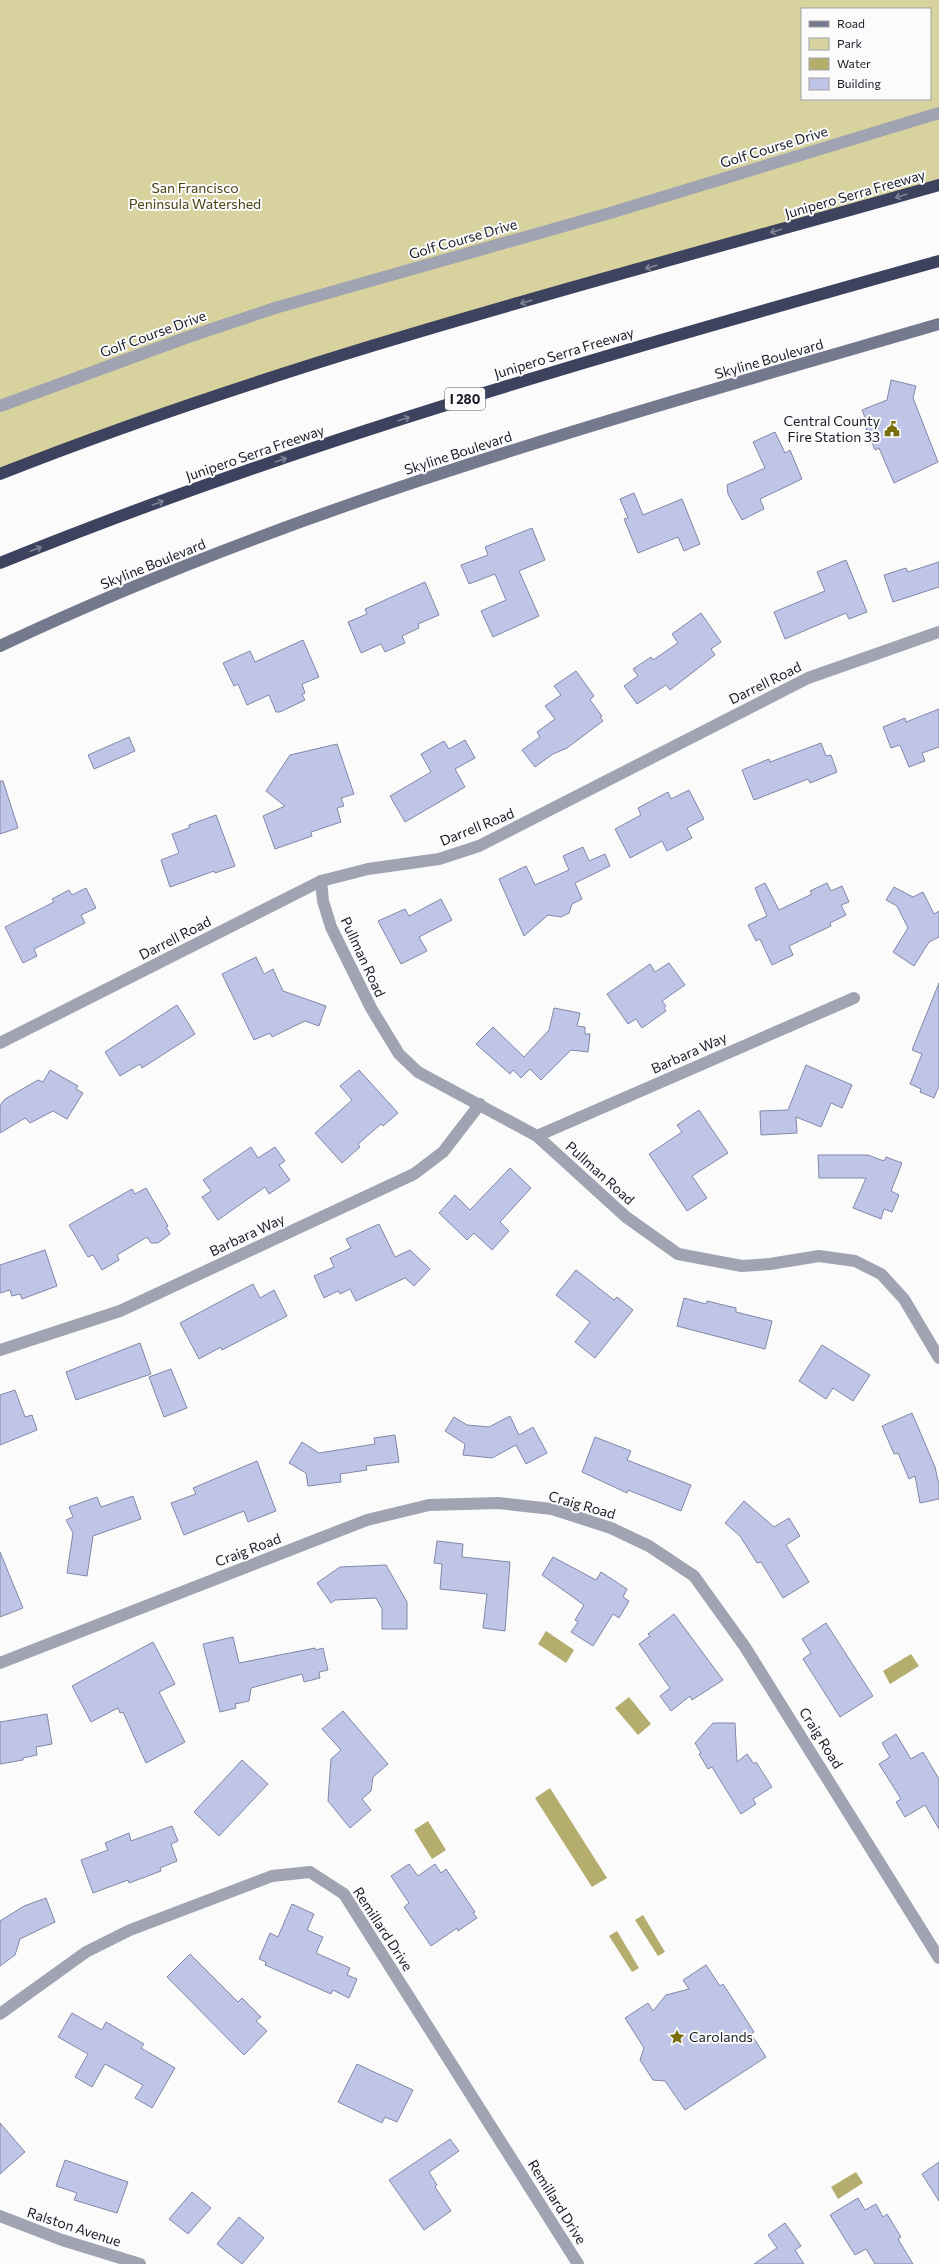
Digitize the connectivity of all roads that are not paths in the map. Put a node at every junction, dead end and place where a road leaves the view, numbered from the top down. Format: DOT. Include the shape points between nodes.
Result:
graph roads {
  1 [pos="939,113"];
  2 [pos="939,185"];
  3 [pos="939,261"];
  4 [pos="938,327"];
  5 [pos="0,406"];
  6 [pos="0,474"];
  7 [pos="0,564"];
  8 [pos="939,632"];
  9 [pos="0,646"];
  10 [pos="320,881"];
  11 [pos="854,998"];
  12 [pos="0,1043"];
  13 [pos="480,1104"];
  14 [pos="537,1136"];
  15 [pos="0,1350"];
  16 [pos="939,1358"];
  17 [pos="0,1664"];
  18 [pos="939,1958"];
  19 [pos="0,2014"];
  20 [pos="0,2216"];
  21 [pos="140,2264"];
  22 [pos="578,2264"];
  1 -- 5 [label="street, Golf Course Drive" via="610,213 275,308"];
  2 -- 6 [label="highway, Junipero Serra Freeway, one-way" via="338,356 182,407"];
  7 -- 3 [label="highway, Junipero Serra Freeway / I 280, one-way" via="185,493 439,407 673,336"];
  4 -- 9 [label="main road, Skyline Boulevard" via="526,446 419,481 202,559"];
  8 -- 10 [label="street, Darrell Road" via="808,678 480,846 439,859 368,869"];
  10 -- 12 [label="street, Darrell Road"];
  10 -- 13 [label="street, Pullman Road" via="331,927 371,1008 399,1054 418,1072"];
  11 -- 14 [label="street, Barbara Way"];
  13 -- 14 [label="street, Pullman Road"];
  13 -- 15 [label="street, Barbara Way" via="443,1152 414,1174 120,1311"];
  14 -- 16 [label="street, Pullman Road" via="626,1217 678,1254 742,1266 819,1256 855,1261 881,1274 904,1299"];
  17 -- 18 [label="street, Craig Road" via="367,1520 429,1505 498,1503 560,1511 611,1528 650,1546 694,1576 745,1647"];
  19 -- 22 [label="street, Remillard Drive" via="86,1952 130,1930 272,1876 310,1872 344,1894"];
  20 -- 21 [label="street, Ralston Avenue" via="62,2240"];
}
